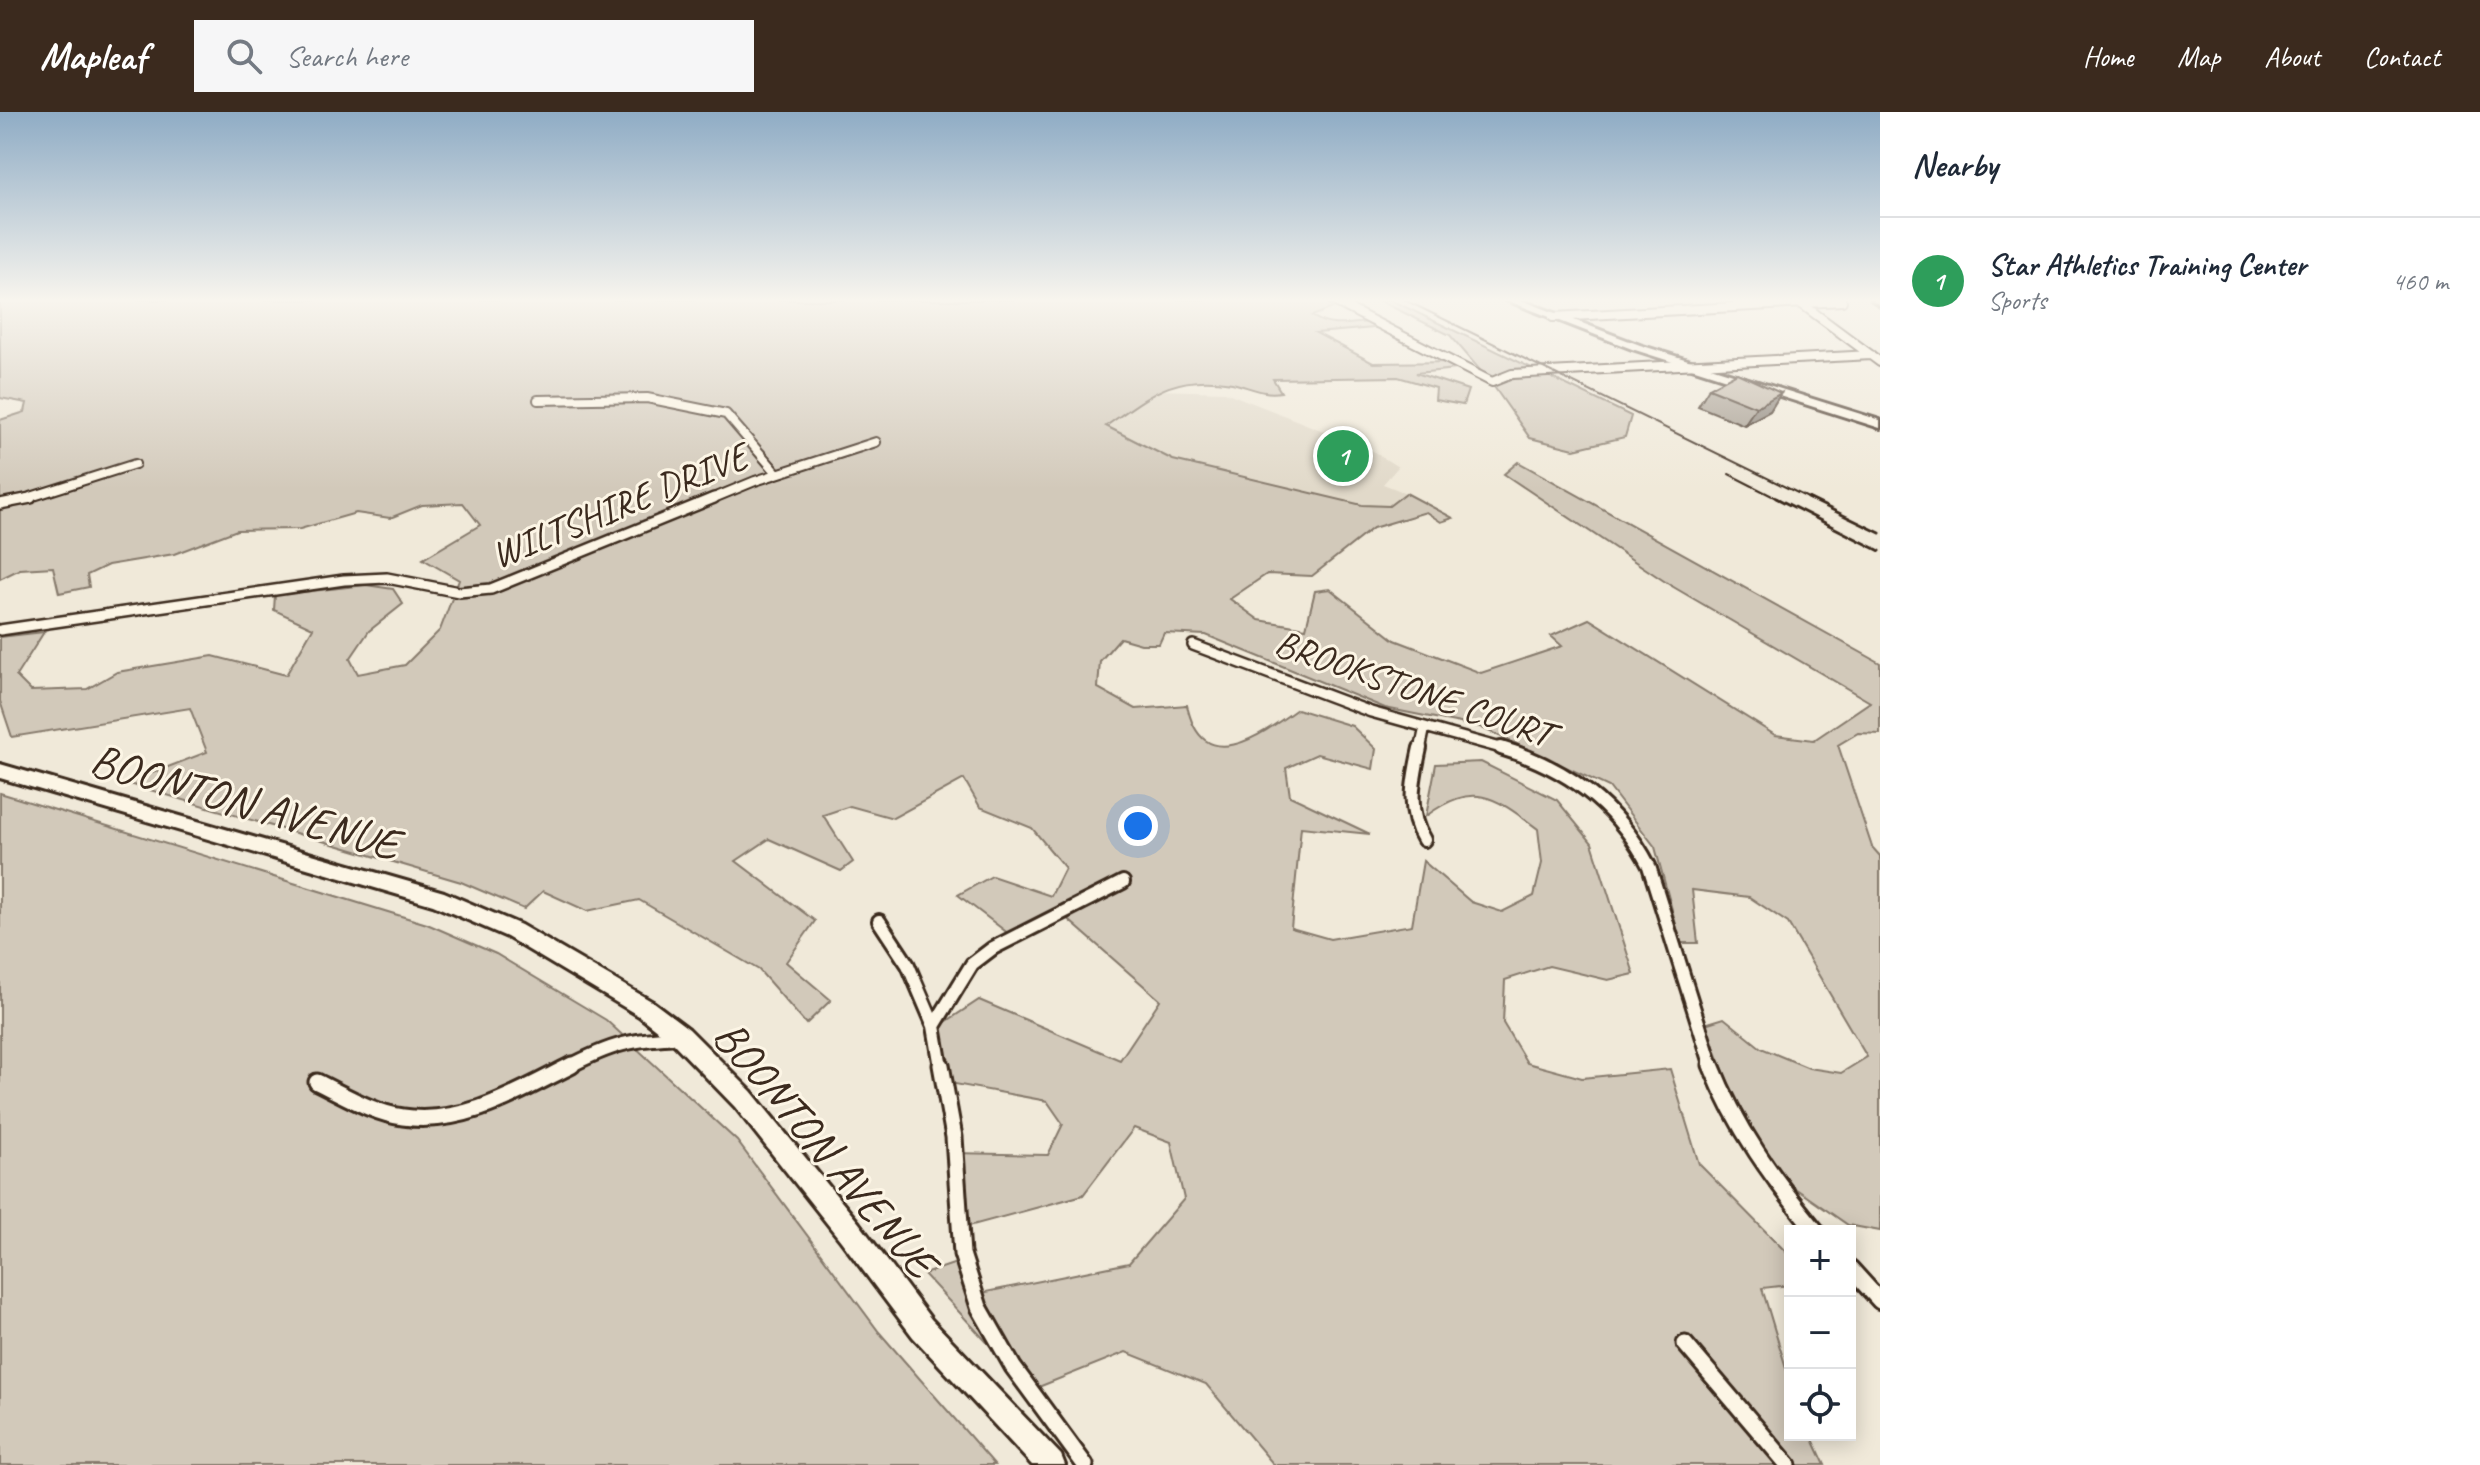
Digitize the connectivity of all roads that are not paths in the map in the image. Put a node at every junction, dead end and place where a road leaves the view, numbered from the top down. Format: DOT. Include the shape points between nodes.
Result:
graph roads {
  1 [pos="1455,363"];
  2 [pos="1685,363"];
  3 [pos="1724,363"];
  4 [pos="1690,365"];
  5 [pos="538,400"];
  6 [pos="1880,424"];
  7 [pos="876,442"];
  8 [pos="135,464"];
  9 [pos="777,473"];
  10 [pos="0,504"];
  11 [pos="0,630"];
  12 [pos="1193,645"];
  13 [pos="1425,727"];
  14 [pos="0,771"];
  15 [pos="1424,840"];
  16 [pos="1123,882"];
  17 [pos="879,921"];
  18 [pos="934,1026"];
  19 [pos="681,1036"];
  20 [pos="317,1082"];
  21 [pos="1811,1225"];
  22 [pos="1856,1275"];
  23 [pos="1880,1301"];
  24 [pos="1685,1344"];
  25 [pos="1051,1465"];
  26 [pos="1085,1465"];
  27 [pos="1788,1465"];
  1 -- 4 [label="street" via="1492,382 1512,374"];
  2 -- 4 [label="main road"];
  3 -- 4 [label="street"];
  4 -- 6 [label="main road"];
  5 -- 9 [label="street" via="647,398 726,414"];
  7 -- 9 [label="street, WILTSHIRE DRIVE"];
  8 -- 10 [label="street"];
  9 -- 11 [label="street, WILTSHIRE DRIVE" via="491,589 459,592 387,578 344,580"];
  12 -- 13 [label="street, BROOKSTONE COURT"];
  13 -- 15 [label="street" via="1411,814"];
  13 -- 21 [label="street, BROOKSTONE COURT" via="1550,766 1586,788 1623,823 1649,866 1727,1106 1771,1177"];
  14 -- 19 [label="main road, BOONTON AVENUE" via="470,910 557,954"];
  16 -- 18 [label="street" via="1011,938 972,964"];
  17 -- 18 [label="street" via="908,965"];
  18 -- 26 [label="street" via="954,1137 962,1254 979,1307 1013,1367"];
  19 -- 20 [label="street" via="615,1044 490,1104 443,1118 390,1114"];
  19 -- 25 [label="main road, BOONTON AVENUE" via="758,1116 922,1328"];
  22 -- 23 [label="street"];
  24 -- 27 [label="street"];
}
